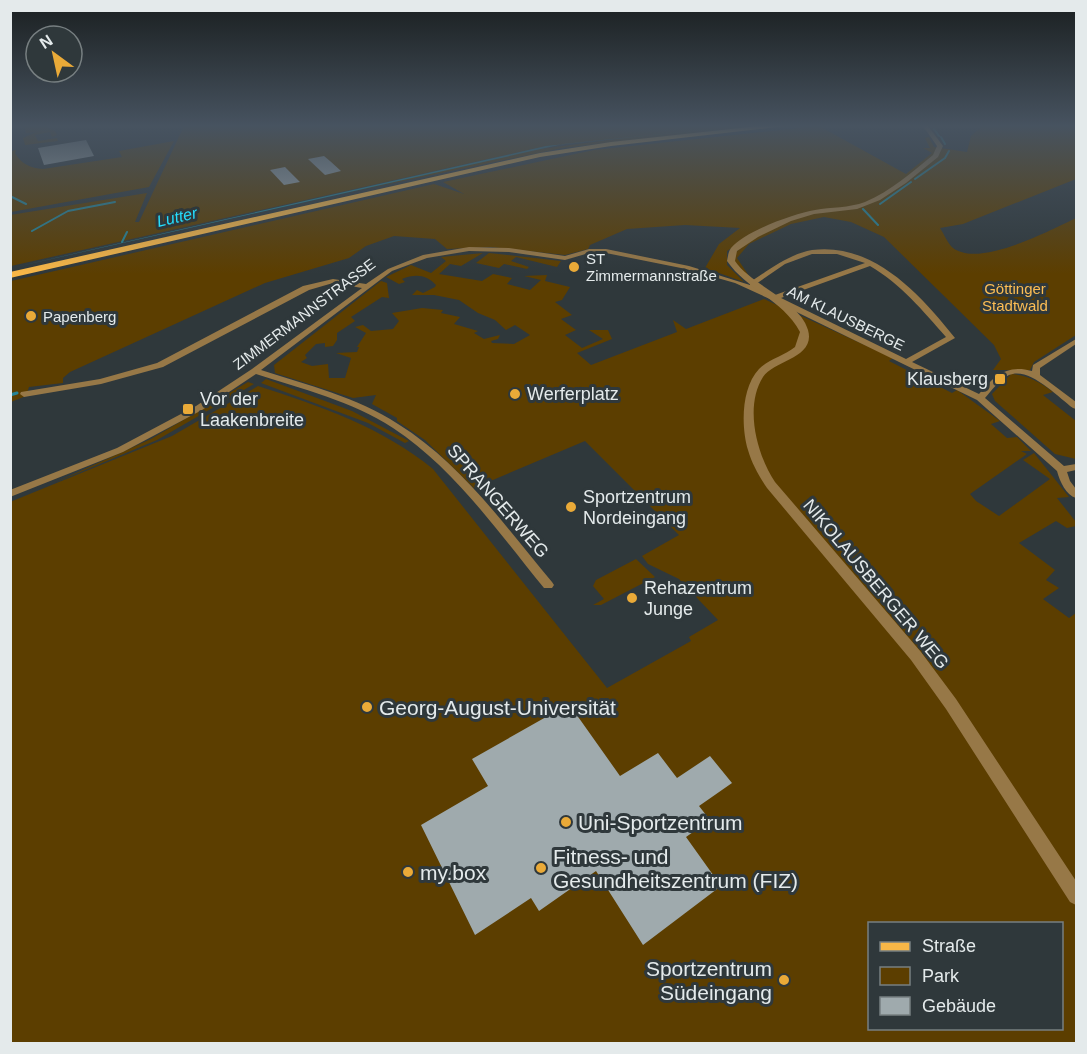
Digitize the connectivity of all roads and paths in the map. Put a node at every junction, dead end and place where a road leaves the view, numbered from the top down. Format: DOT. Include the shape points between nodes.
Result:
graph roads {
  1 [pos="451,175"];
  2 [pos="912,175"];
  3 [pos="872,263"];
  4 [pos="10,275"];
  5 [pos="753,284"];
  6 [pos="365,286"];
  7 [pos="775,298"];
  8 [pos="1077,341"];
  9 [pos="906,362"];
  10 [pos="255,371"];
  11 [pos="1036,375"];
  12 [pos="24,394"];
  13 [pos="980,398"];
  14 [pos="1077,406"];
  15 [pos="1077,467"];
  16 [pos="1062,470"];
  17 [pos="10,494"];
  18 [pos="1077,495"];
  19 [pos="548,585"];
  20 [pos="1077,896"];
  1 -- 4 [label="main road"];
  2 -- 5 [label="street, AM KLAUSBERGE" via="871,202 779,223 741,244 732,252 730,261"];
  3 -- 5 [label="street, AM KLAUSBERGE" via="831,250 814,251 782,262"];
  3 -- 7 [label="street, AM KLAUSBERGE"];
  3 -- 9 [label="street, AM KLAUSBERGE" via="903,288 951,338"];
  5 -- 7 [label="street, AM KLAUSBERGE"];
  6 -- 7 [label="street, ZIMMERMANNSTRASSE" via="397,266 446,252 498,249 565,258 599,250 707,272"];
  6 -- 10 [label="street, ZIMMERMANNSTRASSE"];
  6 -- 12 [label="street" via="341,282 314,285 160,364 110,379"];
  7 -- 9 [label="street, AM KLAUSBERGE"];
  7 -- 20 [label="street, NIKOLAUSBERGER WEG" via="800,324 804,339 795,351 763,370 756,382 750,432 760,468 778,495 864,592 932,678"];
  8 -- 11 [label="street" via="1042,361"];
  9 -- 13 [label="street, AM KLAUSBERGE"];
  10 -- 17 [label="street, ZIMMERMANNSTRASSE" via="145,437"];
  10 -- 19 [label="street, SPRANGERWEG" via="371,412 409,435 460,482"];
  11 -- 13 [label="street" via="1005,372"];
  11 -- 14 [label="street"];
  13 -- 16 [label="street, AM KLAUSBERGE"];
  15 -- 16 [label="street"];
  16 -- 18 [label="street, AM KLAUSBERGE" via="1065,482"];
}
